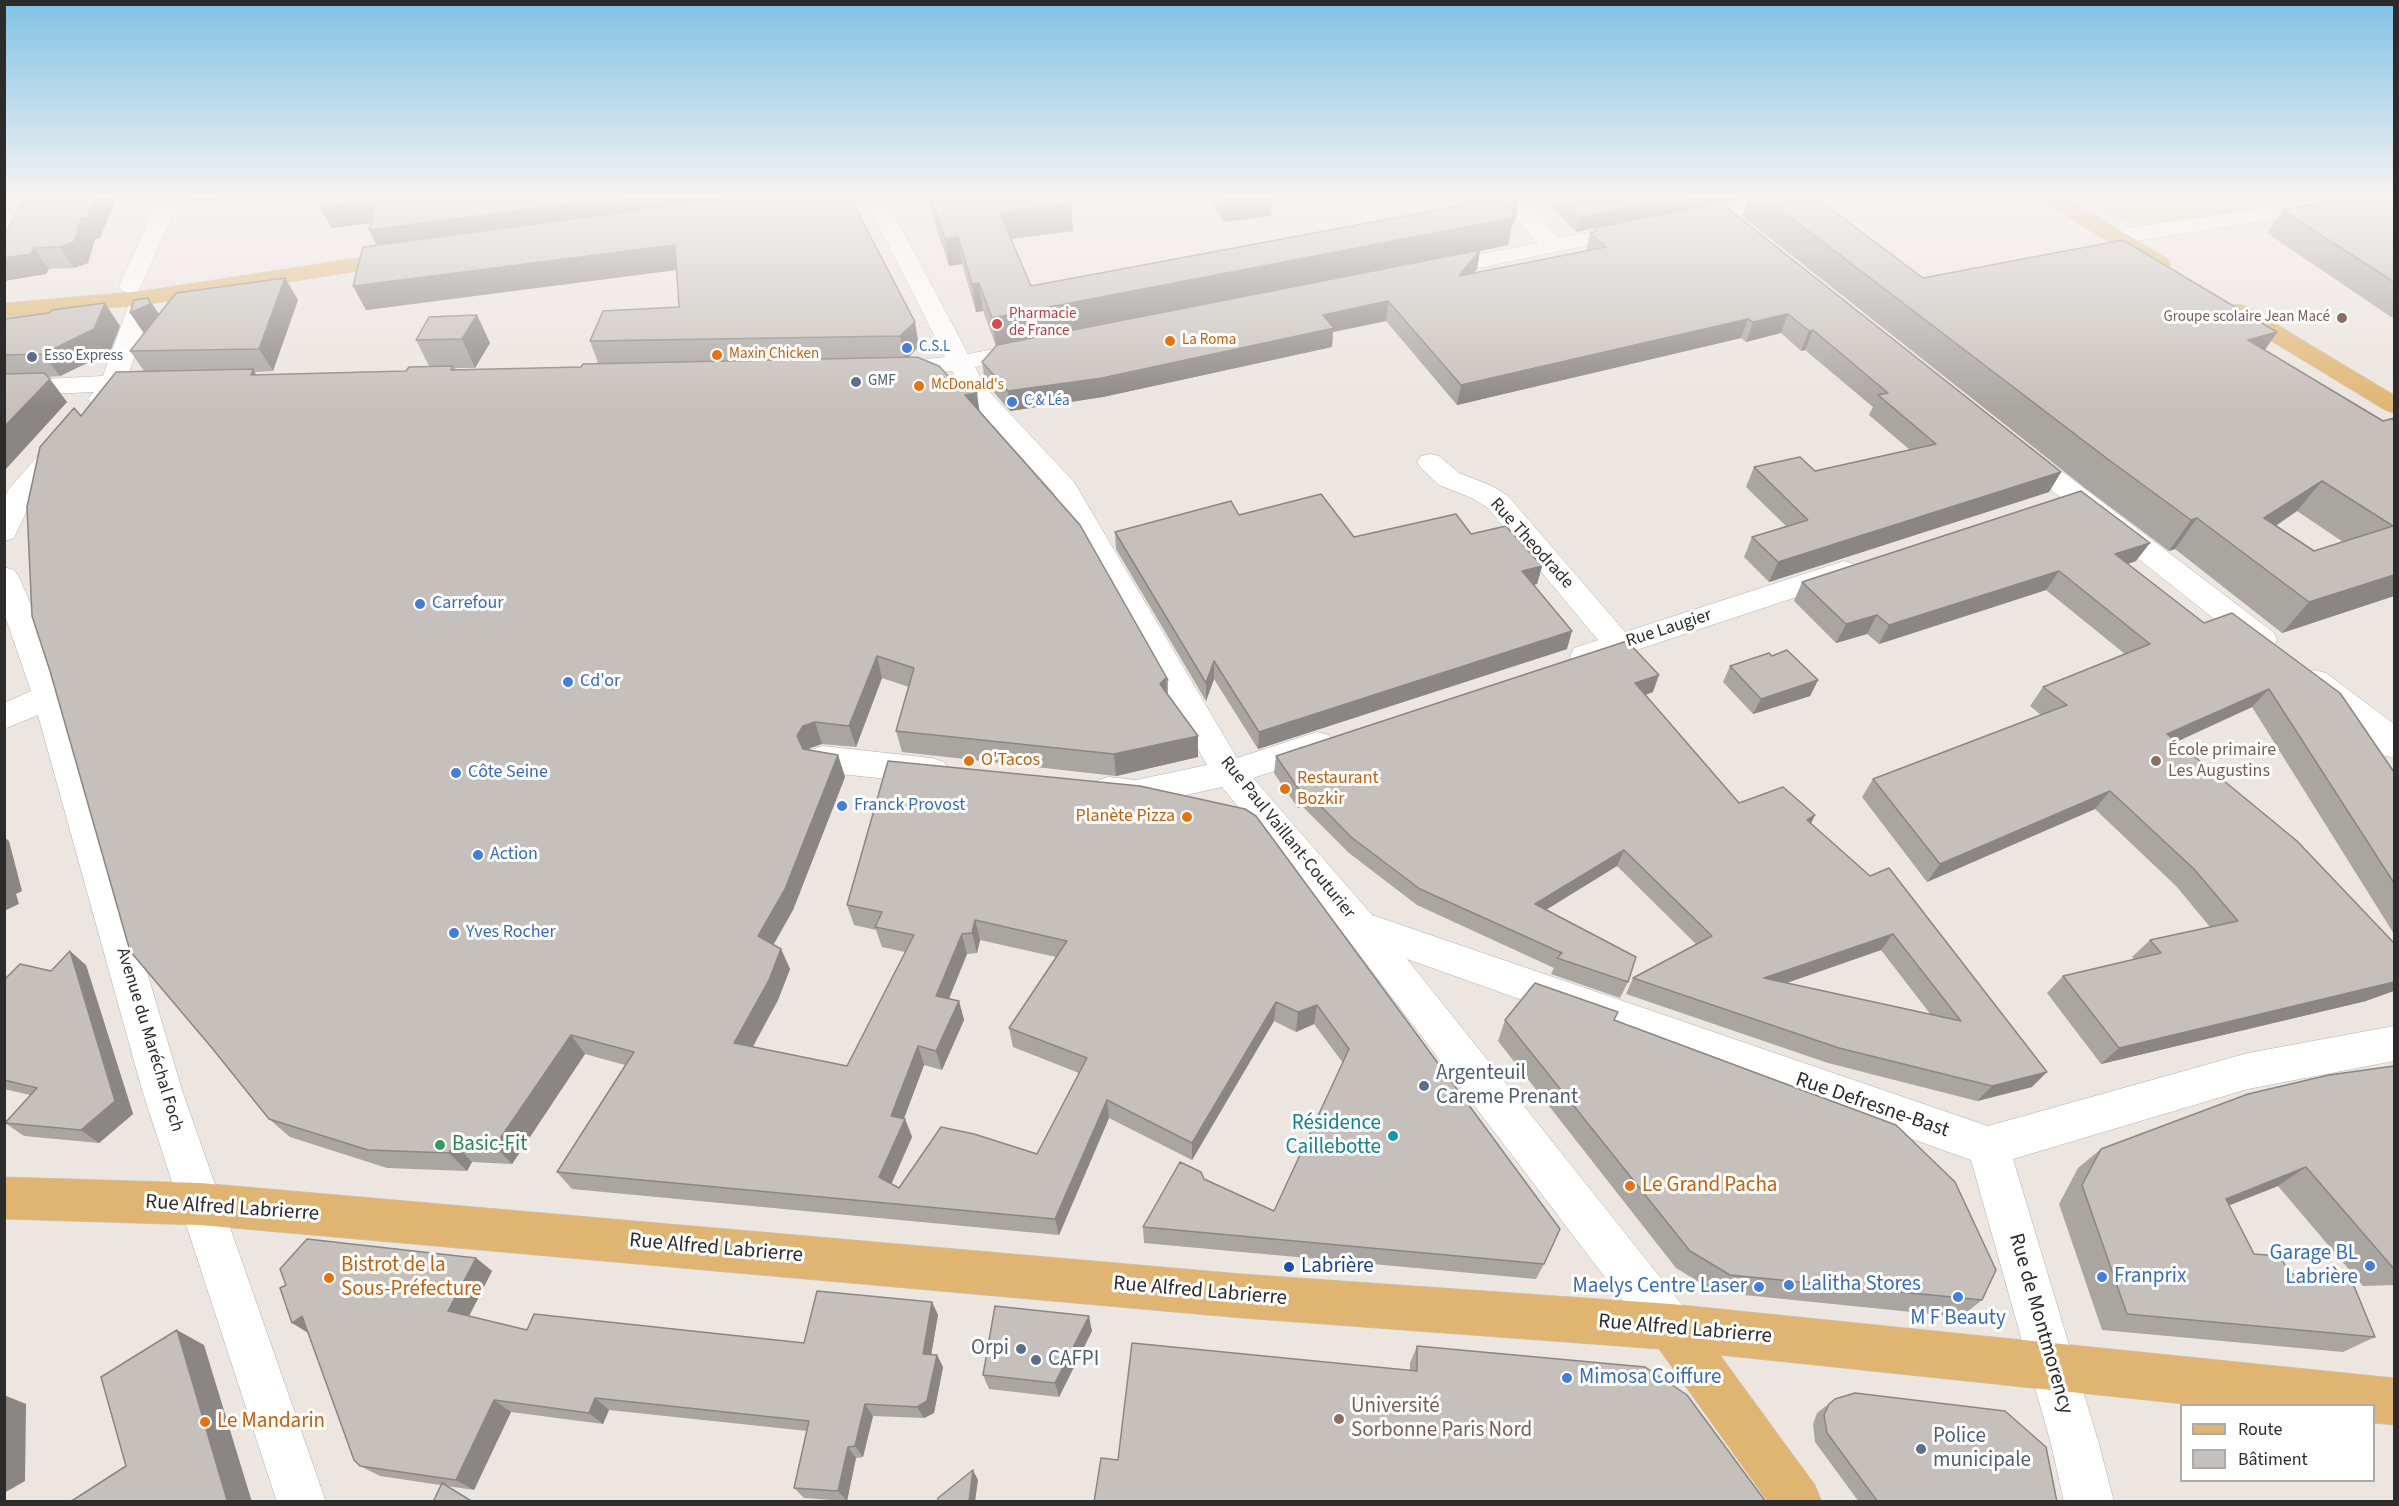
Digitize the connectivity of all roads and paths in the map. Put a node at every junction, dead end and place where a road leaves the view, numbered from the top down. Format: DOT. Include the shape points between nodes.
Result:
graph roads {
  1 [pos="146,267"];
  2 [pos="333,267"];
  3 [pos="910,267"];
  4 [pos="1446,267"];
  5 [pos="2165,267"];
  6 [pos="1418,273"];
  7 [pos="2176,274"];
  8 [pos="137,292"];
  9 [pos="2216,298"];
  10 [pos="4,310"];
  11 [pos="1055,344"];
  12 [pos="960,363"];
  13 [pos="877,370"];
  14 [pos="171,381"];
  15 [pos="113,383"];
  16 [pos="4,389"];
  17 [pos="2394,405"];
  18 [pos="2002,438"];
  19 [pos="1430,462"];
  20 [pos="2074,496"];
  21 [pos="2039,508"];
  22 [pos="4,532"];
  23 [pos="1869,563"];
  24 [pos="4,577"];
  25 [pos="1619,645"];
  26 [pos="1562,663"];
  27 [pos="49,696"];
  28 [pos="4,717"];
  29 [pos="1347,734"];
  30 [pos="2394,746"];
  31 [pos="823,759"];
  32 [pos="1229,773"];
  33 [pos="962,774"];
  34 [pos="1078,787"];
  35 [pos="1359,926"];
  36 [pos="2394,1043"];
  37 [pos="1988,1146"];
  38 [pos="4,1198"];
  39 [pos="200,1204"];
  40 [pos="1671,1327"];
  41 [pos="2052,1368"];
  42 [pos="2394,1402"];
  43 [pos="302,1502"];
  44 [pos="1798,1502"];
  45 [pos="2089,1502"];
  1 -- 8 [label="street"];
  2 -- 8 [label="main road"];
  3 -- 12 [label="street, Rue Paul Vaillant-Couturier"];
  4 -- 6 [label="street"];
  5 -- 7 [label="main road"];
  8 -- 10 [label="main road"];
  8 -- 15 [label="street"];
  9 -- 17 [label="main road"];
  11 -- 12 [label="street"];
  12 -- 13 [label="street"];
  12 -- 32 [label="street, Rue Paul Vaillant-Couturier" via="974,390 1064,488"];
  14 -- 15 [label="street"];
  15 -- 16 [label="street"];
  15 -- 22 [label="street" via="22,490"];
  18 -- 20 [label="street"];
  19 -- 25 [label="street, Rue Theodrade" via="1449,479 1498,502"];
  20 -- 21 [label="street"];
  20 -- 30 [label="street" via="2389,737"];
  23 -- 25 [label="street, Rue Laugier"];
  24 -- 27 [label="street, Avenue du Maréchal Foch"];
  25 -- 26 [label="street, Rue Laugier"];
  27 -- 28 [label="street"];
  27 -- 39 [label="street, Avenue du Maréchal Foch" via="162,1090"];
  29 -- 32 [label="street"];
  31 -- 33 [label="street"];
  32 -- 34 [label="street" via="1136,793"];
  32 -- 35 [label="street, Rue Paul Vaillant-Couturier"];
  35 -- 37 [label="street, Rue Defresne-Bast"];
  35 -- 40 [label="street, Rue Paul Vaillant-Couturier"];
  36 -- 37 [label="street" via="2248,1071"];
  37 -- 41 [label="street, Rue de Montmorency"];
  38 -- 39 [label="main road, Rue Alfred Labrierre"];
  39 -- 40 [label="main road, Rue Alfred Labrierre" via="1242,1296"];
  39 -- 43 [label="street, Avenue du Maréchal Foch"];
  40 -- 41 [label="main road, Rue Alfred Labrierre"];
  40 -- 44 [label="main road"];
  41 -- 42 [label="main road, Rue Alfred Labrierre"];
  41 -- 45 [label="street, Rue de Montmorency"];
}
